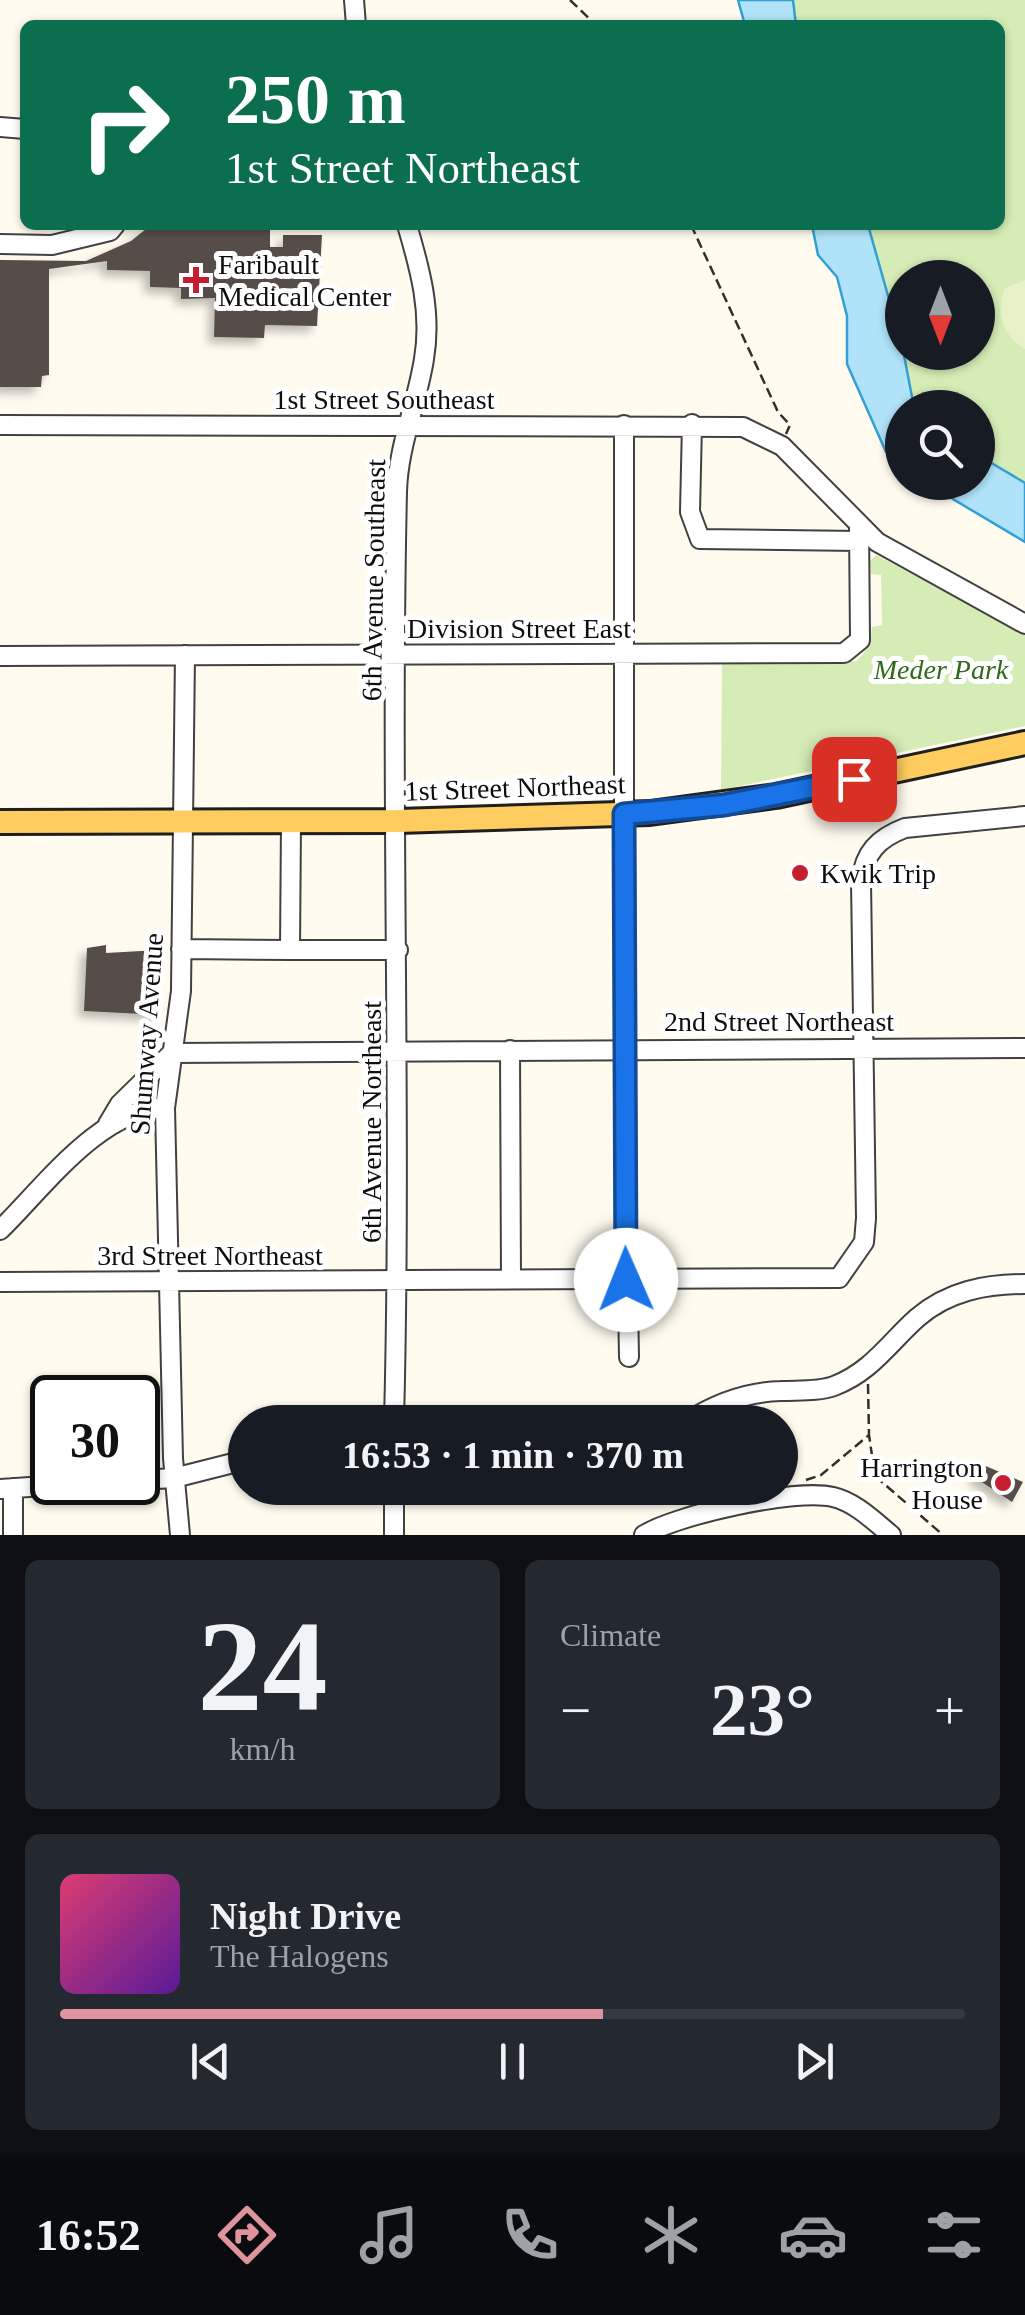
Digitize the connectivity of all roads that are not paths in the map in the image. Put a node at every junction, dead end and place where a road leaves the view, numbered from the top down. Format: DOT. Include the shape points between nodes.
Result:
graph roads {
  1 [pos="111,230"];
  2 [pos="408,230"];
  3 [pos="0,244"];
  4 [pos="692,424"];
  5 [pos="0,425"];
  6 [pos="624,425"];
  7 [pos="407,427"];
  8 [pos="859,532"];
  9 [pos="1025,624"];
  10 [pos="0,656"];
  11 [pos="185,656"];
  12 [pos="397,656"];
  13 [pos="625,656"];
  14 [pos="1025,743"];
  15 [pos="624,814"];
  16 [pos="1025,816"];
  17 [pos="398,821"];
  18 [pos="0,822"];
  19 [pos="180,822"];
  20 [pos="291,822"];
  21 [pos="181,949"];
  22 [pos="290,950"];
  23 [pos="398,950"];
  24 [pos="866,1048"];
  25 [pos="1025,1048"];
  26 [pos="399,1049"];
  27 [pos="624,1049"];
  28 [pos="510,1050"];
  29 [pos="172,1053"];
  30 [pos="165,1108"];
  31 [pos="108,1124"];
  32 [pos="0,1230"];
  33 [pos="512,1279"];
  34 [pos="626,1280"];
  35 [pos="0,1282"];
  36 [pos="166,1282"];
  37 [pos="398,1283"];
  38 [pos="1025,1284"];
  39 [pos="629,1357"];
  40 [pos="394,1405"];
  41 [pos="716,1405"];
  42 [pos="228,1464"];
  43 [pos="174,1478"];
  44 [pos="160,1479"];
  45 [pos="6,1488"];
  46 [pos="394,1505"];
  47 [pos="14,1535"];
  48 [pos="180,1535"];
  49 [pos="394,1535"];
  50 [pos="644,1535"];
  51 [pos="891,1535"];
  1 -- 3 [label="street" via="52,244"];
  2 -- 7 [label="street, 6th Avenue Southeast" via="427,318"];
  4 -- 6 [label="street, 1st Street Southeast"];
  4 -- 8 [label="street, 1st Street Southeast" via="743,427 774,441"];
  4 -- 8 [label="street" via="690,512 700,539"];
  5 -- 7 [label="street, 1st Street Southeast"];
  6 -- 7 [label="street, 1st Street Southeast"];
  6 -- 13 [label="street"];
  7 -- 12 [label="street, 6th Avenue Southeast" via="397,487"];
  8 -- 9 [label="street"];
  8 -- 13 [label="street, Division Street East" via="860,640 844,653"];
  10 -- 11 [label="street, Division Street East"];
  11 -- 12 [label="street, Division Street East"];
  11 -- 19 [label="street, Shumway Avenue"];
  12 -- 13 [label="street, Division Street East"];
  12 -- 17 [label="street, 6th Avenue Southeast"];
  13 -- 15 [label="street"];
  14 -- 15 [label="main road, 1st Street Northeast" via="754,800"];
  15 -- 17 [label="main road, 1st Street Northeast"];
  15 -- 27 [label="street"];
  16 -- 24 [label="street" via="905,828 867,856 861,882"];
  17 -- 20 [label="main road, 1st Street Northeast"];
  17 -- 23 [label="street, 6th Avenue Northeast"];
  18 -- 19 [label="main road, 1st Street Northeast"];
  19 -- 20 [label="main road, 1st Street Northeast"];
  19 -- 21 [label="street, Shumway Avenue"];
  20 -- 22 [label="street"];
  21 -- 22 [label="street"];
  21 -- 29 [label="street, Shumway Avenue"];
  22 -- 23 [label="street"];
  23 -- 26 [label="street, 6th Avenue Northeast"];
  24 -- 25 [label="street, 2nd Street Northeast"];
  24 -- 27 [label="street, 2nd Street Northeast"];
  24 -- 34 [label="street, 3rd Street Northeast" via="864,1242 840,1278"];
  26 -- 28 [label="street, 2nd Street Northeast"];
  26 -- 29 [label="street, 2nd Street Northeast"];
  26 -- 37 [label="street, 6th Avenue Northeast"];
  27 -- 28 [label="street, 2nd Street Northeast"];
  27 -- 34 [label="street"];
  28 -- 33 [label="street"];
  29 -- 30 [label="street, Shumway Avenue"];
  29 -- 31 [label="street"];
  30 -- 31 [label="street" via="145,1108"];
  30 -- 36 [label="street, Shumway Avenue"];
  31 -- 32 [label="street"];
  33 -- 34 [label="street, 3rd Street Northeast"];
  33 -- 37 [label="street, 3rd Street Northeast"];
  34 -- 39 [label="street"];
  35 -- 36 [label="street, 3rd Street Northeast"];
  36 -- 37 [label="street, 3rd Street Northeast"];
  36 -- 43 [label="street, Shumway Avenue"];
  37 -- 40 [label="street, 6th Avenue Northeast"];
  38 -- 41 [label="street" via="969,1288 940,1303 876,1361 830,1388"];
  42 -- 43 [label="street"];
  43 -- 44 [label="street"];
  43 -- 48 [label="street, Shumway Avenue"];
  45 -- 47 [label="street"];
  46 -- 49 [label="street"];
  50 -- 51 [label="street" via="676,1522 816,1494 839,1498"];
}
